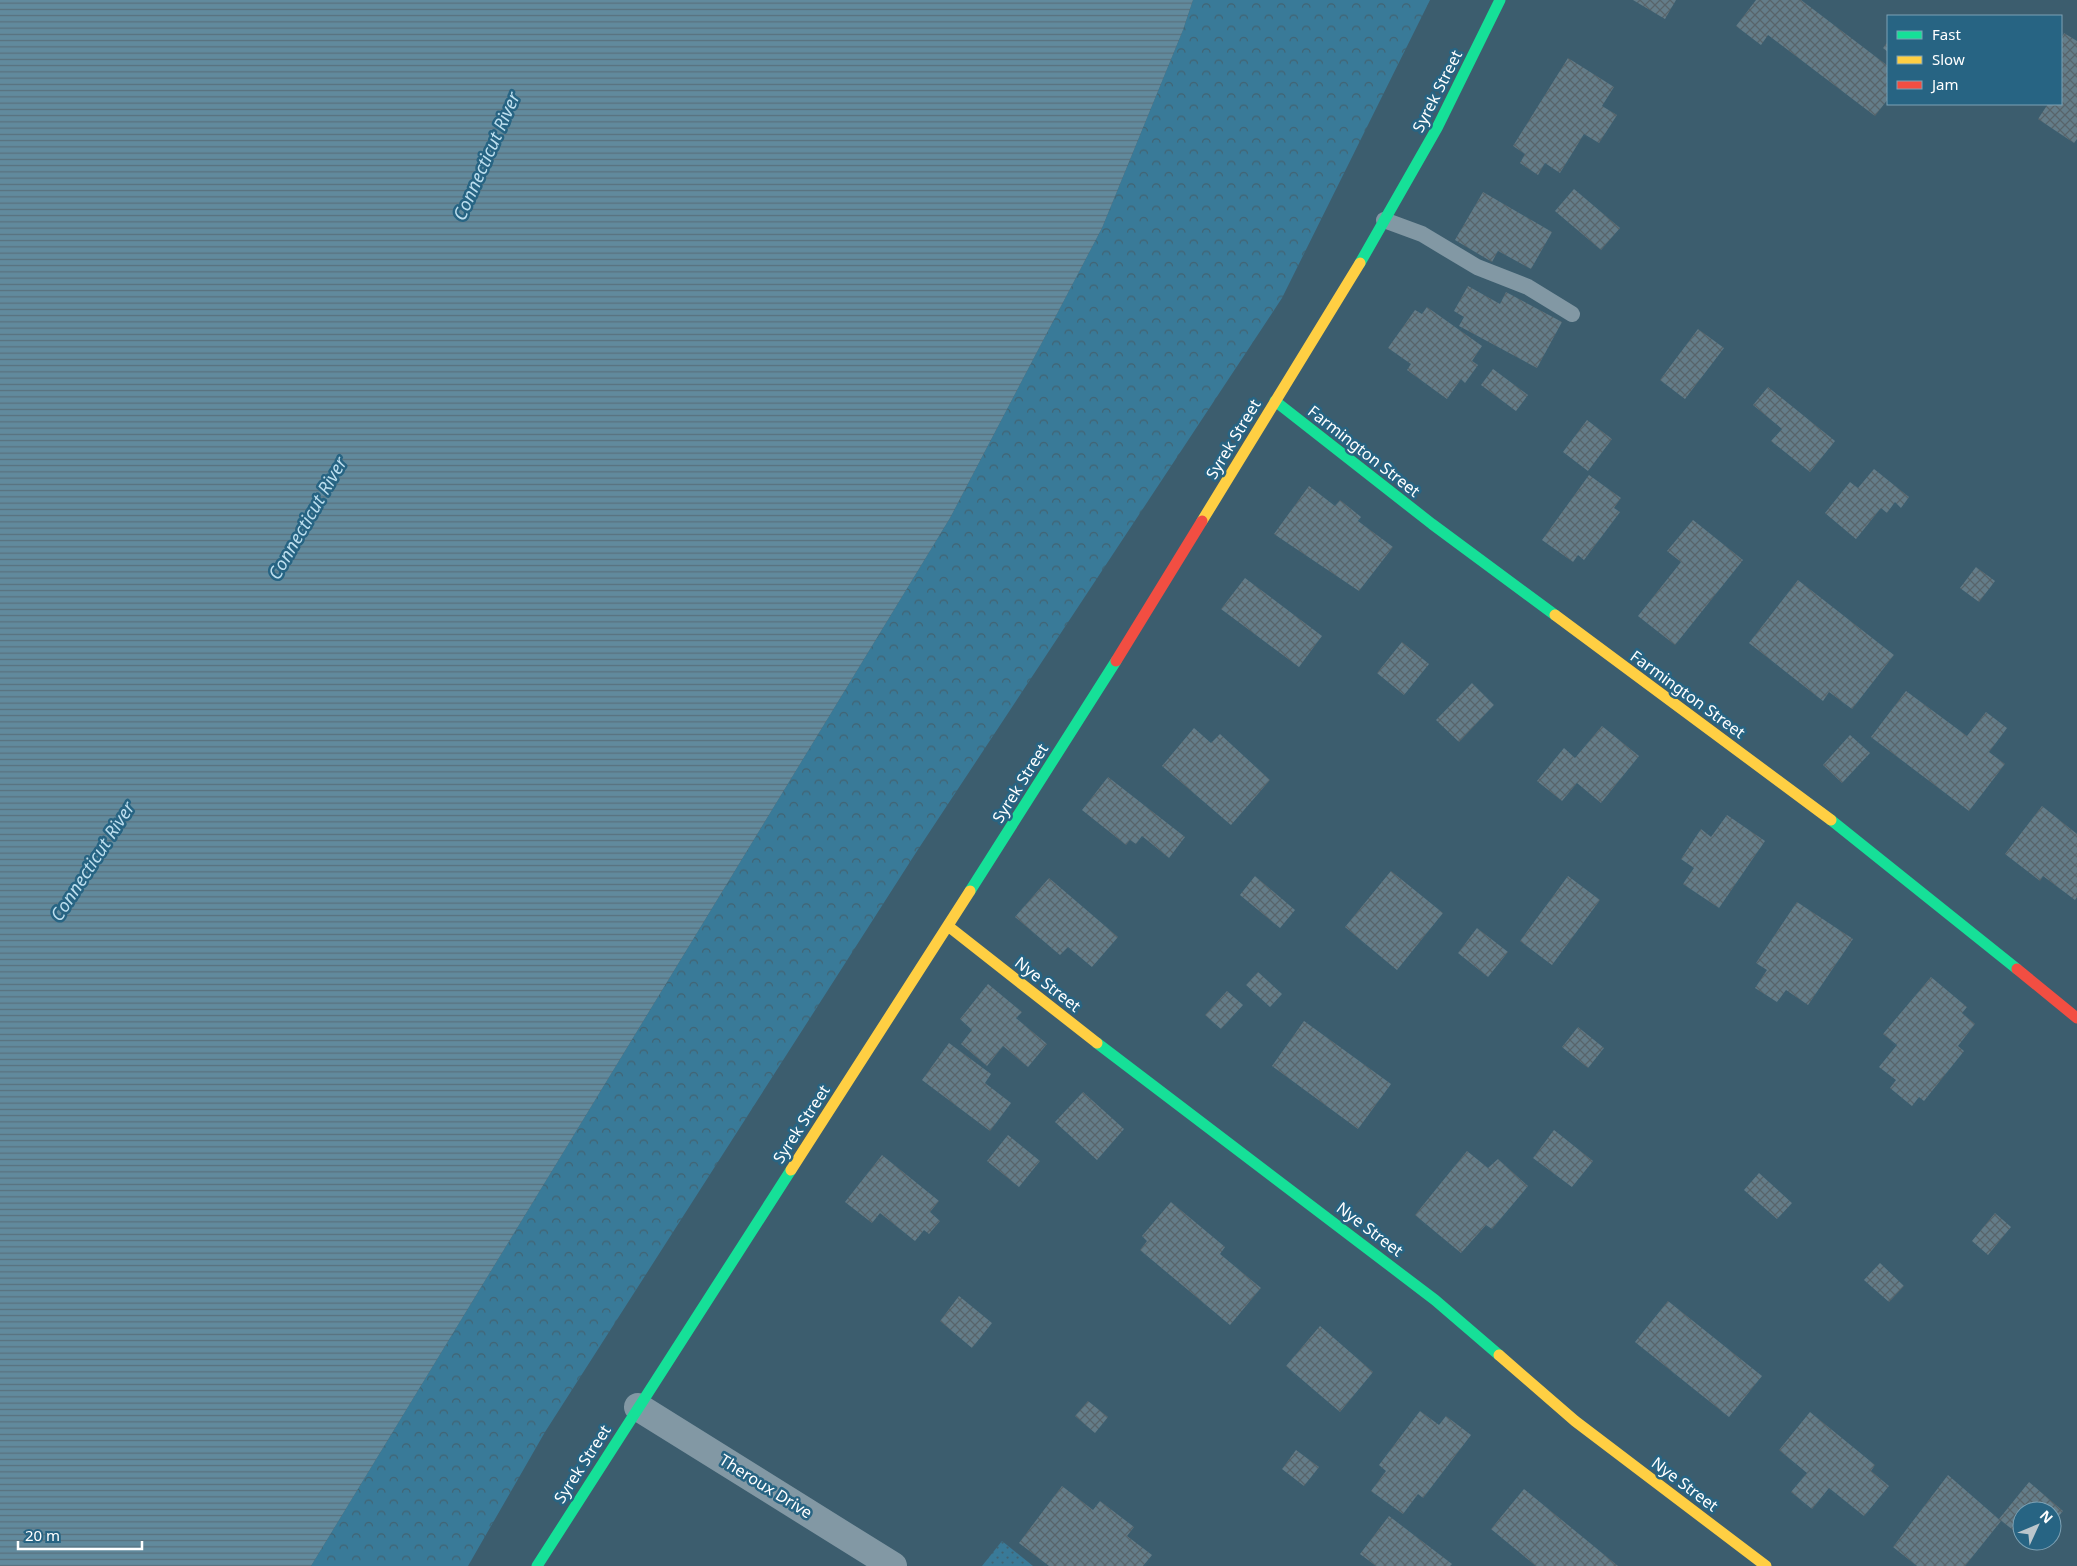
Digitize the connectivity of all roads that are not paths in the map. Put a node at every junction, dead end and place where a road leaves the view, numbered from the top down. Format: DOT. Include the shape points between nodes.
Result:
graph roads {
  1 [pos="1500,0"];
  2 [pos="1384,220"];
  3 [pos="1572,314"];
  4 [pos="1275,402"];
  5 [pos="948,926"];
  6 [pos="2077,1018"];
  7 [pos="638,1407"];
  8 [pos="538,1566"];
  9 [pos="893,1566"];
  10 [pos="1766,1566"];
  1 -- 2 [label="street, Syrek Street" via="1437,128"];
  2 -- 3 [label="lane" via="1422,234 1477,267 1528,287"];
  2 -- 4 [label="street, Syrek Street"];
  4 -- 5 [label="street, Syrek Street"];
  4 -- 6 [label="street, Farmington Street" via="1440,530 1852,836"];
  5 -- 7 [label="street, Syrek Street"];
  5 -- 10 [label="street, Nye Street" via="1157,1090 1435,1300 1575,1422"];
  7 -- 8 [label="street, Syrek Street"];
  7 -- 9 [label="street, Theroux Drive"];
}
